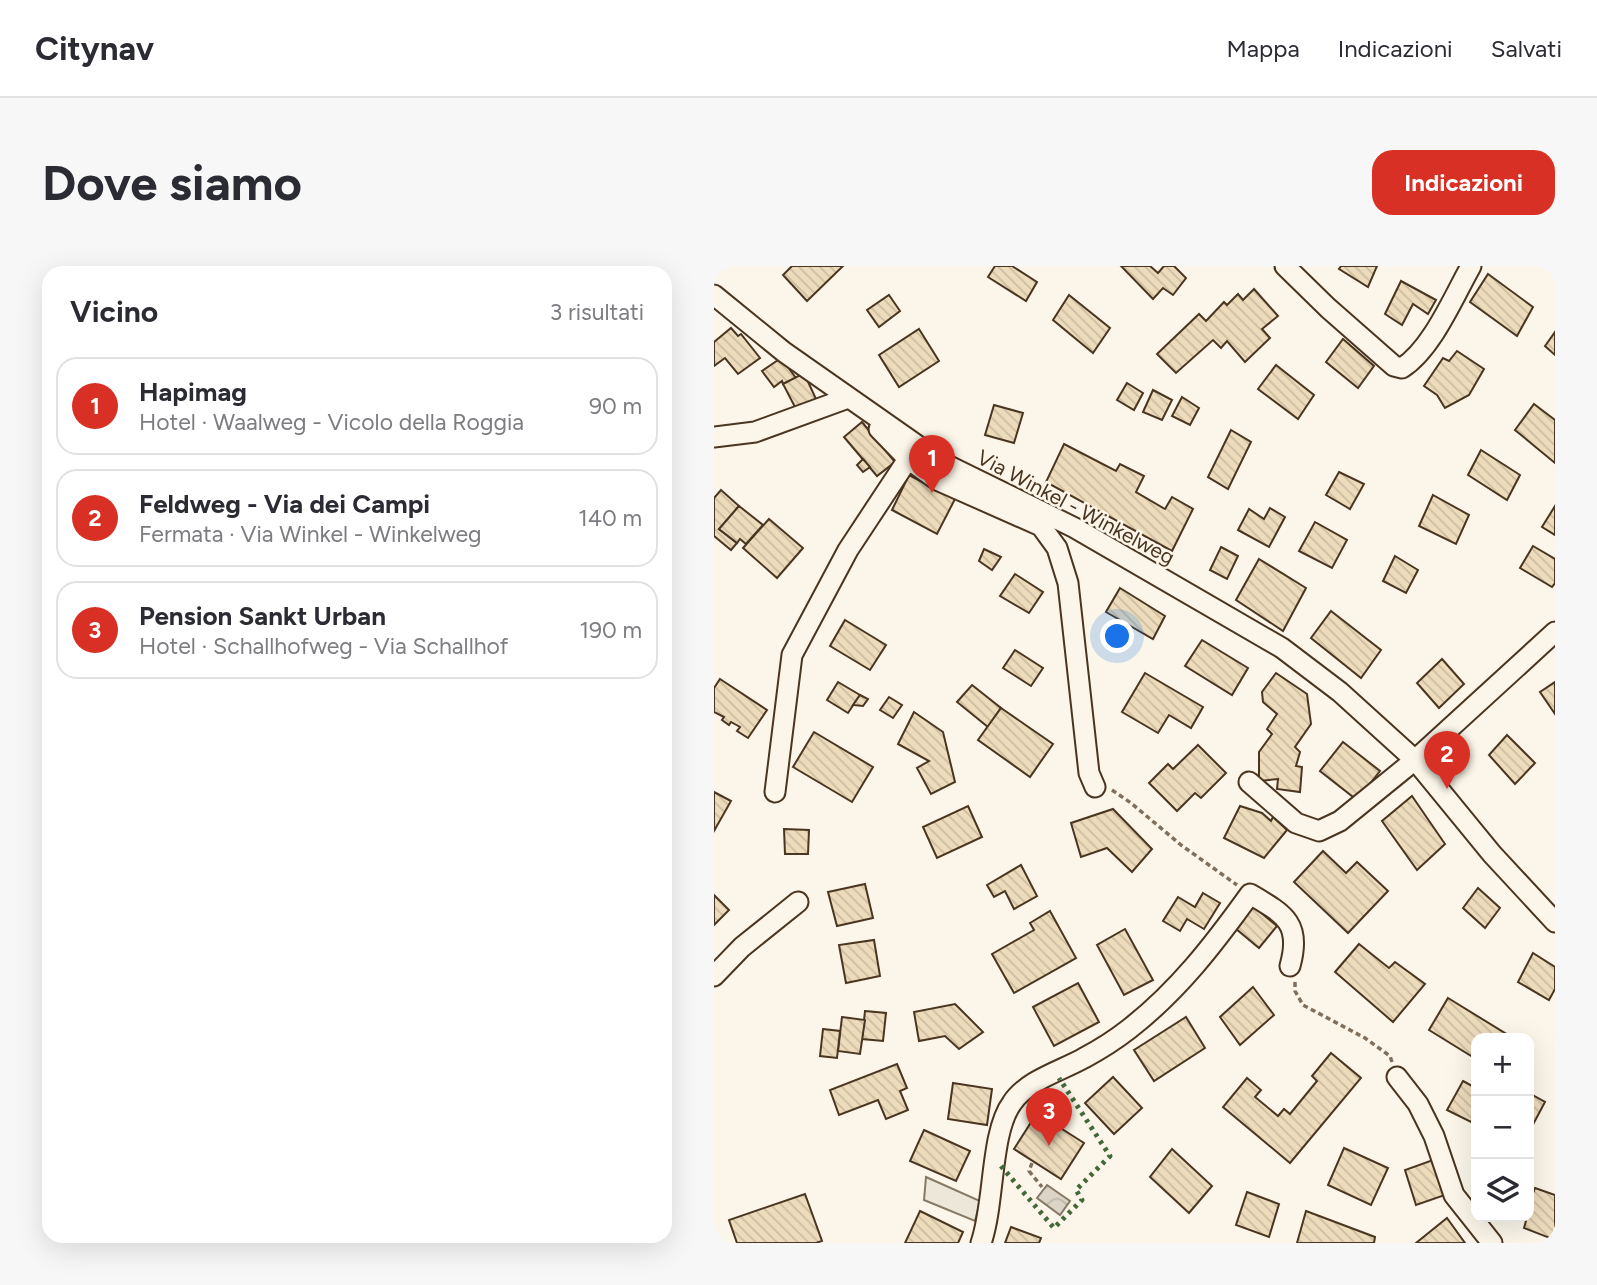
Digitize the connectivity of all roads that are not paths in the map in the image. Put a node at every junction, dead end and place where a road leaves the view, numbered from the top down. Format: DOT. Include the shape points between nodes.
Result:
graph roads {
  1 [pos="1286,266"];
  2 [pos="1471,266"];
  3 [pos="714,296"];
  4 [pos="848,398"];
  5 [pos="866,410"];
  6 [pos="714,437"];
  7 [pos="908,459"];
  8 [pos="1555,632"];
  9 [pos="1415,760"];
  10 [pos="1249,782"];
  11 [pos="1095,786"];
  12 [pos="775,792"];
  13 [pos="798,902"];
  14 [pos="1555,922"];
  15 [pos="1290,966"];
  16 [pos="714,976"];
  17 [pos="1397,1077"];
  18 [pos="981,1243"];
  19 [pos="1492,1243"];
  1 -- 2 [label="street" via="1328,308 1402,368 1430,337"];
  3 -- 4 [label="street, Via Winkel - Winkelweg"];
  4 -- 5 [label="street, Via Winkel - Winkelweg"];
  4 -- 6 [label="street" via="755,432"];
  5 -- 7 [label="street"];
  5 -- 9 [label="street, Via Winkel - Winkelweg" via="941,462 1075,528 1282,648 1340,692"];
  7 -- 11 [label="street" via="937,480 1041,526 1057,548 1068,583 1089,773"];
  7 -- 12 [label="street" via="848,550 792,655"];
  8 -- 9 [label="street"];
  9 -- 10 [label="street" via="1340,821 1319,831 1296,823"];
  9 -- 14 [label="street, Via Winkel - Winkelweg"];
  13 -- 16 [label="street"];
  15 -- 18 [label="street" via="1293,929 1283,914 1250,894 1185,977 1129,1030 1037,1082 1011,1103 999,1132"];
  17 -- 19 [label="street" via="1434,1136 1454,1195"];
}
